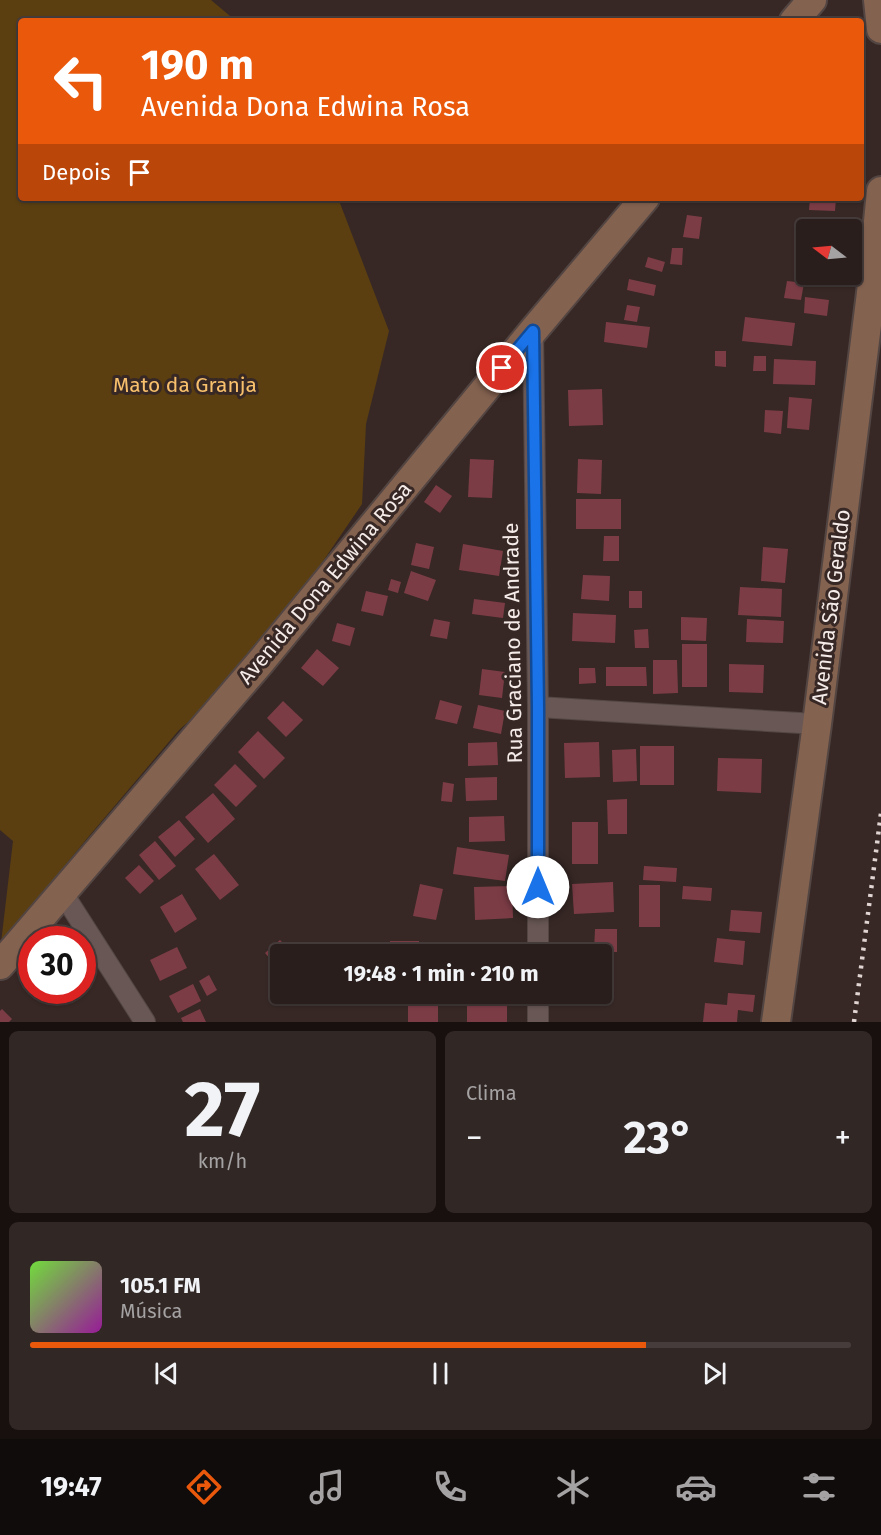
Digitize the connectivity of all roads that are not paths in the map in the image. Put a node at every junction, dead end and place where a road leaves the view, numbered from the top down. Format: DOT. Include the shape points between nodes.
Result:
graph roads {
  1 [pos="812,0"];
  2 [pos="878,0"];
  3 [pos="797,18"];
  4 [pos="881,29"];
  5 [pos="881,191"];
  6 [pos="642,201"];
  7 [pos="533,331"];
  8 [pos="538,707"];
  9 [pos="817,724"];
  10 [pos="62,892"];
  11 [pos="538,944"];
  12 [pos="0,964"];
  13 [pos="538,1004"];
  14 [pos="145,1022"];
  15 [pos="538,1022"];
  16 [pos="776,1022"];
  1 -- 3 [label="street"];
  2 -- 4 [label="street"];
  5 -- 9 [label="street, Avenida São Geraldo"];
  6 -- 7 [label="street, Avenida Dona Edwina Rosa"];
  7 -- 8 [label="street, Rua Graciano de Andrade"];
  7 -- 10 [label="street, Avenida Dona Edwina Rosa" via="258,665"];
  8 -- 9 [label="street"];
  8 -- 11 [label="street, Rua Graciano de Andrade"];
  9 -- 16 [label="street, Avenida São Geraldo"];
  10 -- 12 [label="street, Avenida Dona Edwina Rosa"];
  10 -- 14 [label="street"];
  13 -- 15 [label="street"];
}
